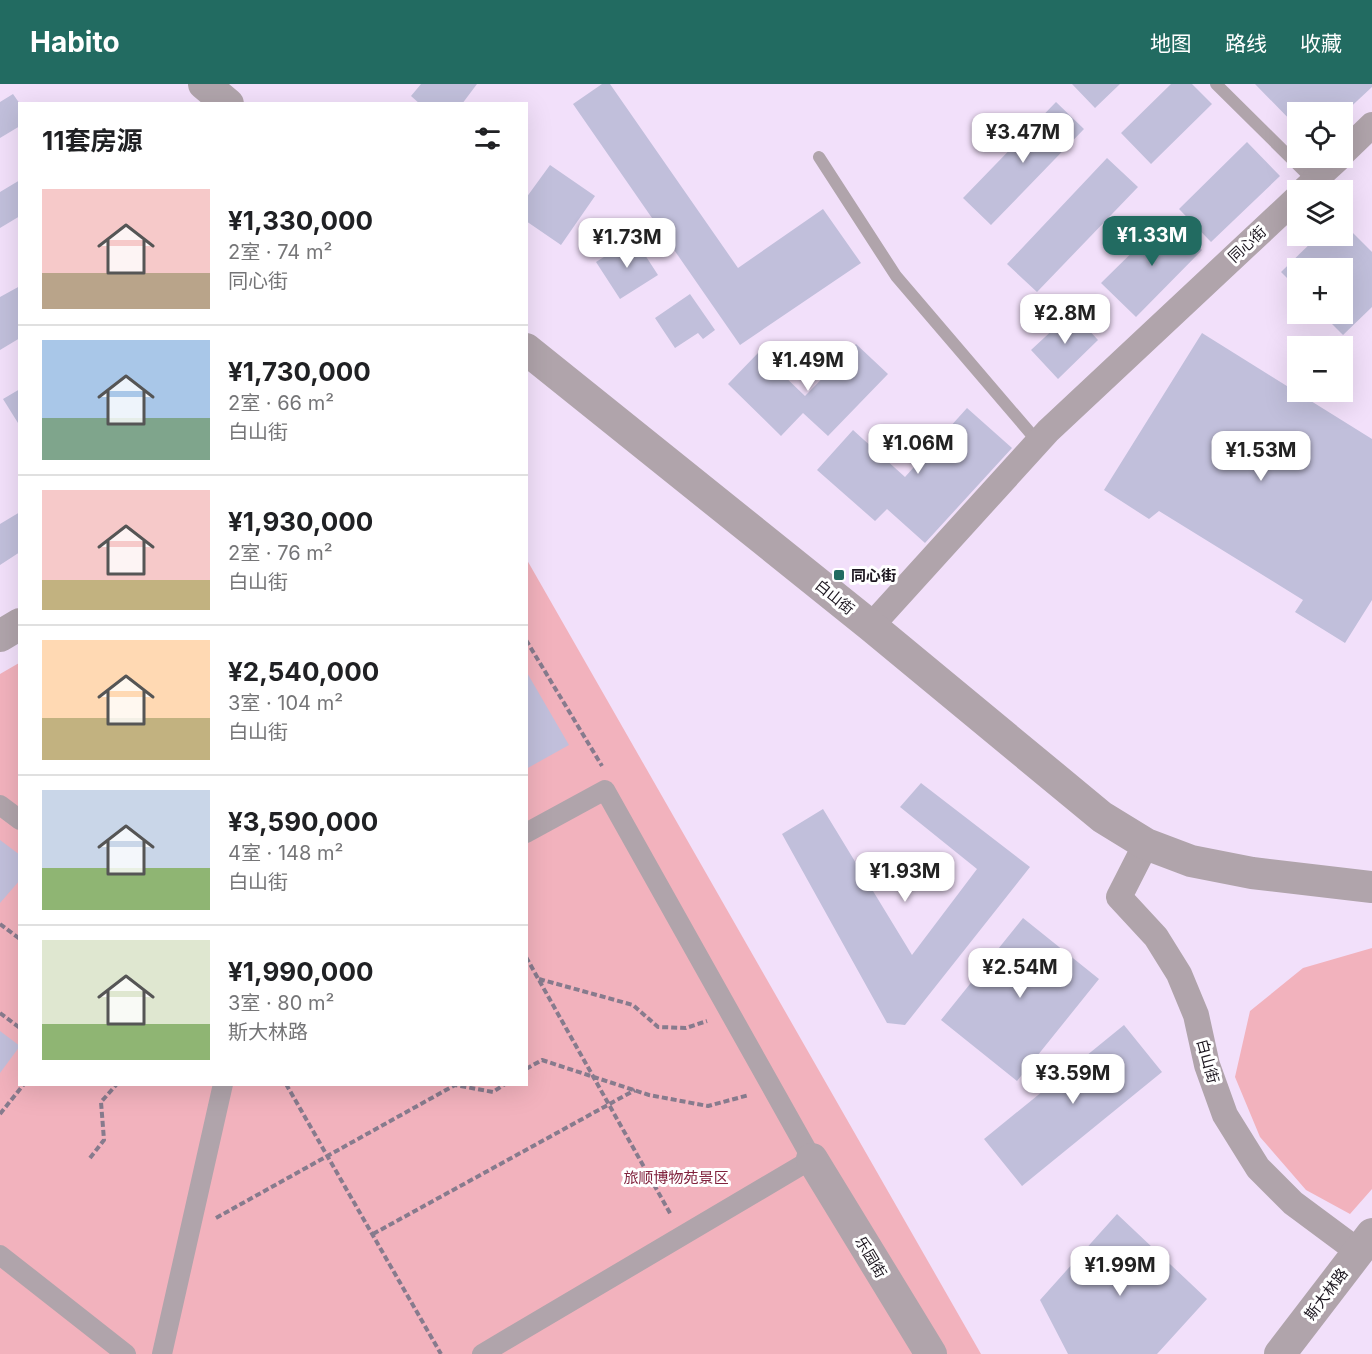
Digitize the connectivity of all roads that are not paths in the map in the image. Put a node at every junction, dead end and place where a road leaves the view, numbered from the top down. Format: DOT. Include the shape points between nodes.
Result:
graph roads {
  1 [pos="204,84"];
  2 [pos="1216,84"];
  3 [pos="226,102"];
  4 [pos="1372,125"];
  5 [pos="1353,143"];
  6 [pos="819,157"];
  7 [pos="1328,168"];
  8 [pos="1297,180"];
  9 [pos="1316,180"];
  10 [pos="1287,207"];
  11 [pos="528,351"];
  12 [pos="1038,442"];
  13 [pos="18,625"];
  14 [pos="871,626"];
  15 [pos="0,636"];
  16 [pos="0,805"];
  17 [pos="18,818"];
  18 [pos="528,832"];
  19 [pos="1146,844"];
  20 [pos="1372,887"];
  21 [pos="223,1086"];
  22 [pos="812,1160"];
  23 [pos="1365,1243"];
  24 [pos="0,1255"];
  25 [pos="126,1354"];
  26 [pos="162,1354"];
  27 [pos="482,1354"];
  28 [pos="931,1354"];
  29 [pos="1280,1354"];
  1 -- 3 [label="street"];
  2 -- 8 [label="lane"];
  4 -- 5 [label="street"];
  6 -- 12 [label="lane" via="896,276"];
  7 -- 9 [label="street, 同心街"];
  10 -- 12 [label="street, 同心街"];
  11 -- 14 [label="street, 白山街"];
  12 -- 14 [label="street, 同心街"];
  13 -- 15 [label="street"];
  14 -- 19 [label="street, 白山街" via="1102,817"];
  16 -- 17 [label="street"];
  18 -- 22 [label="street" via="605,790"];
  19 -- 20 [label="street, 白山街" via="1191,861 1252,873"];
  19 -- 23 [label="street, 白山街" via="1119,897 1156,937 1179,974 1196,1015 1224,1115 1258,1168 1293,1203"];
  21 -- 26 [label="street"];
  22 -- 27 [label="street"];
  22 -- 28 [label="street, 乐园街"];
  23 -- 29 [label="street, 斯大林路"];
  24 -- 25 [label="street"];
}
